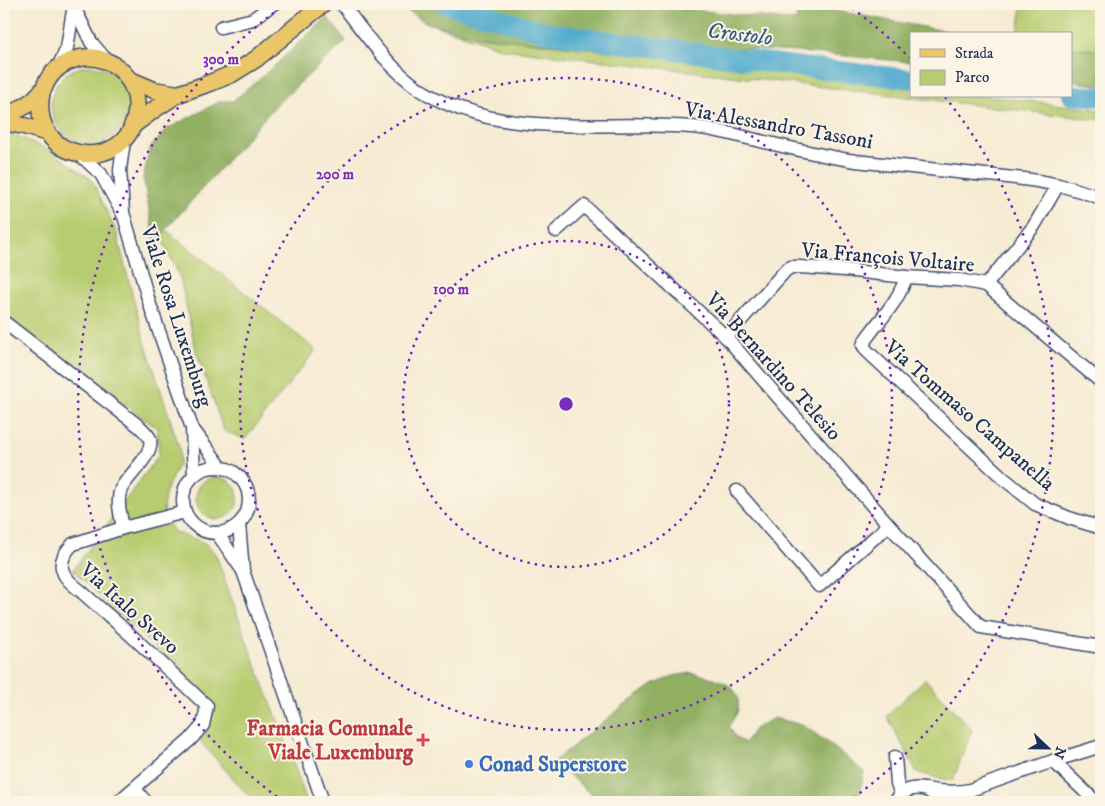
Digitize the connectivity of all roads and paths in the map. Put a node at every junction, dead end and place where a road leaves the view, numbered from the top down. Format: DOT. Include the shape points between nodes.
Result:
graph roads {
  1 [pos="273,4"];
  2 [pos="323,4"];
  3 [pos="342,4"];
  4 [pos="74,6"];
  5 [pos="221,27"];
  6 [pos="109,62"];
  7 [pos="58,69"];
  8 [pos="128,79"];
  9 [pos="42,91"];
  10 [pos="178,94"];
  11 [pos="4,116"];
  12 [pos="4,122"];
  13 [pos="129,132"];
  14 [pos="48,133"];
  15 [pos="78,153"];
  16 [pos="1058,185"];
  17 [pos="1101,198"];
  18 [pos="124,216"];
  19 [pos="556,231"];
  20 [pos="906,277"];
  21 [pos="986,285"];
  22 [pos="4,322"];
  23 [pos="726,337"];
  24 [pos="1101,382"];
  25 [pos="192,428"];
  26 [pos="221,467"];
  27 [pos="194,475"];
  28 [pos="737,492"];
  29 [pos="185,512"];
  30 [pos="239,524"];
  31 [pos="890,525"];
  32 [pos="123,528"];
  33 [pos="1101,528"];
  34 [pos="217,533"];
  35 [pos="243,571"];
  36 [pos="1101,647"];
  37 [pos="1101,746"];
  38 [pos="1053,761"];
  39 [pos="135,789"];
  40 [pos="919,789"];
  41 [pos="970,790"];
  42 [pos="898,799"];
  43 [pos="118,802"];
  44 [pos="146,802"];
  45 [pos="323,802"];
  46 [pos="941,802"];
  47 [pos="954,802"];
  48 [pos="1096,802"];
  1 -- 5 [label="street" via="253,19"];
  2 -- 10 [label="main road" via="256,59 232,74"];
  3 -- 16 [label="street, Via Alessandro Tassoni" via="398,72 421,90 448,105 499,120 575,126 701,128 854,160"];
  4 -- 6 [label="street" via="91,42"];
  4 -- 7 [label="street" via="67,48"];
  6 -- 7 [label="main road" via="94,58 78,59"];
  6 -- 8 [label="main road"];
  7 -- 9 [label="main road"];
  8 -- 10 [label="main road" via="154,90"];
  8 -- 13 [label="main road" via="137,107"];
  9 -- 11 [label="main road" via="21,109"];
  9 -- 14 [label="main road" via="41,117"];
  10 -- 13 [label="main road"];
  12 -- 14 [label="main road"];
  13 -- 15 [label="main road" via="119,144 104,152"];
  13 -- 18 [label="street, Viale Rosa Luxemburg" via="120,170"];
  14 -- 15 [label="main road" via="58,144"];
  15 -- 18 [label="street, Viale Rosa Luxemburg" via="101,174"];
  16 -- 17 [label="street, Via Alessandro Tassoni"];
  16 -- 21 [label="street" via="1034,226"];
  18 -- 25 [label="street, Viale Rosa Luxemburg"];
  19 -- 23 [label="street, Via Bernardino Telesio" via="584,206"];
  20 -- 21 [label="street, Via François Voltaire"];
  20 -- 23 [label="street, Via François Voltaire" via="791,267"];
  20 -- 33 [label="street, Via Tommaso Campanella" via="898,296 863,345 867,352 1035,504"];
  21 -- 24 [label="street, Via François Voltaire"];
  22 -- 32 [label="street" via="146,432 149,451 119,495"];
  23 -- 31 [label="street, Via Bernardino Telesio"];
  25 -- 26 [label="street, Viale Rosa Luxemburg"];
  25 -- 27 [label="street, Viale Rosa Luxemburg"];
  26 -- 27 [label="street" via="202,469"];
  26 -- 30 [label="street, Viale Rosa Luxemburg" via="236,473 248,488 249,507"];
  27 -- 29 [label="street, Viale Rosa Luxemburg" via="183,494"];
  28 -- 31 [label="street" via="820,586"];
  29 -- 32 [label="street"];
  29 -- 34 [label="street" via="200,529"];
  30 -- 34 [label="street"];
  30 -- 35 [label="street"];
  31 -- 36 [label="street, Via Bernardino Telesio" via="981,627"];
  32 -- 39 [label="street, Via Italo Svevo" via="73,544 63,558 63,573 207,706 203,725 190,740"];
  34 -- 35 [label="street"];
  35 -- 45 [label="street"];
  37 -- 38 [label="street"];
  38 -- 41 [label="street"];
  38 -- 48 [label="street"];
  39 -- 43 [label="street, Via Italo Svevo"];
  39 -- 44 [label="street"];
  40 -- 41 [label="street" via="942,792"];
  40 -- 42 [label="street"];
  40 -- 42 [label="street" via="906,779 895,757"];
  40 -- 46 [label="street" via="931,792"];
  41 -- 47 [label="street"];
}
